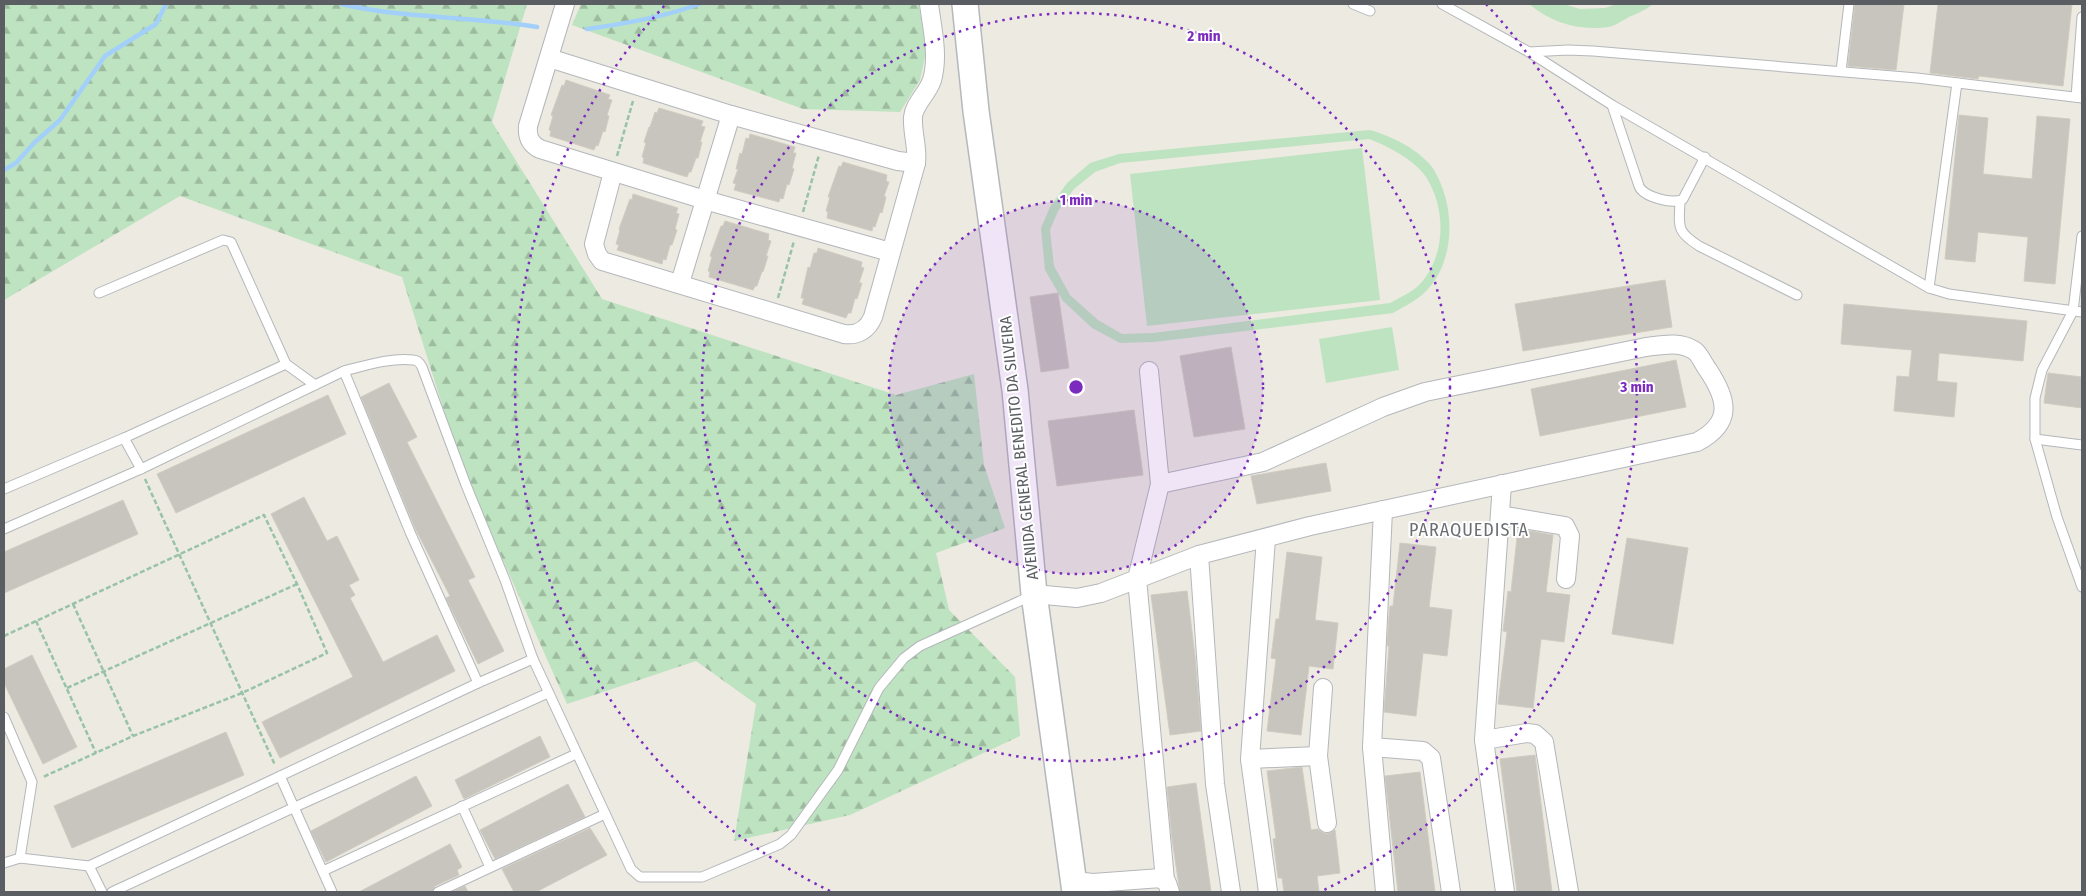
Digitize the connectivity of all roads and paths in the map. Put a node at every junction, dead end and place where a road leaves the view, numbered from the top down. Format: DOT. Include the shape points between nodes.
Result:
graph roads {
  1 [pos="564,4"];
  2 [pos="929,4"];
  3 [pos="965,4"];
  4 [pos="1353,4"];
  5 [pos="1442,4"];
  6 [pos="1850,4"];
  7 [pos="1458,8"];
  8 [pos="1370,11"];
  9 [pos="2082,17"];
  10 [pos="1529,52"];
  11 [pos="549,58"];
  12 [pos="1841,71"];
  13 [pos="1957,83"];
  14 [pos="637,86"];
  15 [pos="2079,97"];
  16 [pos="1612,104"];
  17 [pos="731,115"];
  18 [pos="1705,157"];
  19 [pos="916,163"];
  20 [pos="613,172"];
  21 [pos="705,200"];
  22 [pos="1680,201"];
  23 [pos="2082,236"];
  24 [pos="890,252"];
  25 [pos="680,283"];
  26 [pos="1929,288"];
  27 [pos="99,293"];
  28 [pos="1797,295"];
  29 [pos="2078,311"];
  30 [pos="286,364"];
  31 [pos="344,371"];
  32 [pos="1149,371"];
  33 [pos="315,385"];
  34 [pos="124,438"];
  35 [pos="2035,439"];
  36 [pos="2082,445"];
  37 [pos="141,469"];
  38 [pos="1160,484"];
  39 [pos="1502,484"];
  40 [pos="4,489"];
  41 [pos="1384,510"];
  42 [pos="1500,515"];
  43 [pos="4,529"];
  44 [pos="1266,538"];
  45 [pos="180,554"];
  46 [pos="1199,555"];
  47 [pos="1137,579"];
  48 [pos="1566,579"];
  49 [pos="297,584"];
  50 [pos="2082,587"];
  51 [pos="1034,594"];
  52 [pos="73,604"];
  53 [pos="36,621"];
  54 [pos="210,622"];
  55 [pos="4,636"];
  56 [pos="534,659"];
  57 [pos="103,671"];
  58 [pos="478,683"];
  59 [pos="67,688"];
  60 [pos="1323,688"];
  61 [pos="242,693"];
  62 [pos="548,693"];
  63 [pos="4,717"];
  64 [pos="133,736"];
  65 [pos="1484,740"];
  66 [pos="1372,748"];
  67 [pos="96,753"];
  68 [pos="576,754"];
  69 [pos="1318,756"];
  70 [pos="1250,759"];
  71 [pos="280,776"];
  72 [pos="32,782"];
  73 [pos="462,806"];
  74 [pos="295,807"];
  75 [pos="605,814"];
  76 [pos="1327,823"];
  77 [pos="20,858"];
  78 [pos="4,863"];
  79 [pos="89,866"];
  80 [pos="490,867"];
  81 [pos="323,871"];
  82 [pos="1074,886"];
  83 [pos="1167,886"];
  84 [pos="102,892"];
  85 [pos="112,892"];
  86 [pos="332,892"];
  87 [pos="438,892"];
  88 [pos="1231,892"];
  89 [pos="1268,892"];
  90 [pos="1385,892"];
  91 [pos="1451,892"];
  92 [pos="1505,892"];
  93 [pos="1570,892"];
  1 -- 11 [label="street"];
  2 -- 19 [label="street" via="934,68 929,87 913,117"];
  3 -- 51 [label="main road, AVENIDA GENERAL BENEDITO DA SILVEIRA" via="976,111 1015,390"];
  4 -- 8 [label="lane"];
  5 -- 7 [label="lane"];
  6 -- 12 [label="lane"];
  7 -- 10 [label="lane"];
  9 -- 15 [label="lane"];
  10 -- 12 [label="lane" via="1593,51"];
  10 -- 16 [label="lane"];
  11 -- 14 [label="street"];
  11 -- 20 [label="street" via="528,126 530,141 540,150"];
  12 -- 13 [label="lane"];
  13 -- 15 [label="lane"];
  13 -- 26 [label="lane"];
  14 -- 17 [label="street"];
  14 -- 20 [label="path"];
  16 -- 18 [label="lane"];
  16 -- 22 [label="lane" via="1640,190 1645,195"];
  17 -- 19 [label="street" via="898,161"];
  17 -- 21 [label="street"];
  18 -- 22 [label="lane"];
  18 -- 26 [label="lane"];
  19 -- 24 [label="street"];
  20 -- 21 [label="street"];
  20 -- 25 [label="street" via="594,244 597,254 610,265"];
  21 -- 24 [label="street"];
  21 -- 25 [label="street"];
  22 -- 28 [label="lane" via="1679,224 1684,236"];
  23 -- 29 [label="lane"];
  24 -- 25 [label="street" via="871,322 855,334 844,334"];
  26 -- 29 [label="lane" via="1950,294"];
  27 -- 30 [label="lane" via="223,240 231,242"];
  29 -- 35 [label="lane" via="2042,370 2035,398"];
  30 -- 33 [label="lane"];
  30 -- 34 [label="lane"];
  31 -- 33 [label="lane"];
  31 -- 56 [label="lane" via="382,362 419,362"];
  31 -- 58 [label="lane" via="410,532"];
  32 -- 38 [label="street"];
  33 -- 37 [label="lane"];
  34 -- 37 [label="lane"];
  34 -- 40 [label="lane"];
  35 -- 36 [label="lane"];
  35 -- 50 [label="lane" via="2057,517"];
  37 -- 43 [label="lane"];
  37 -- 45 [label="path"];
  38 -- 39 [label="street" via="1263,462 1383,407 1425,392 1646,347 1674,344 1696,352 1719,387 1725,405 1720,424 1710,436 1697,442"];
  38 -- 47 [label="street"];
  39 -- 41 [label="street"];
  39 -- 42 [label="street"];
  41 -- 44 [label="street"];
  41 -- 66 [label="street"];
  42 -- 48 [label="street" via="1565,526 1570,536"];
  42 -- 65 [label="street"];
  44 -- 46 [label="street"];
  44 -- 70 [label="street"];
  45 -- 49 [label="path" via="264,515"];
  45 -- 52 [label="path"];
  45 -- 54 [label="path"];
  46 -- 47 [label="street"];
  46 -- 88 [label="street" via="1216,784"];
  47 -- 51 [label="street" via="1077,598"];
  47 -- 83 [label="street"];
  49 -- 54 [label="path"];
  49 -- 61 [label="path" via="327,653"];
  51 -- 75 [label="lane" via="920,646 904,658 880,688 838,770 791,835 780,844 702,877 640,877 631,869"];
  51 -- 82 [label="main road, AVENIDA GENERAL BENEDITO DA SILVEIRA"];
  52 -- 53 [label="path"];
  52 -- 57 [label="path"];
  53 -- 55 [label="path"];
  53 -- 59 [label="path"];
  54 -- 57 [label="path"];
  54 -- 61 [label="path"];
  56 -- 58 [label="lane"];
  56 -- 62 [label="lane"];
  57 -- 59 [label="path"];
  57 -- 64 [label="path"];
  58 -- 71 [label="lane"];
  59 -- 67 [label="path"];
  60 -- 69 [label="street"];
  61 -- 64 [label="path"];
  61 -- 71 [label="path"];
  62 -- 68 [label="lane"];
  62 -- 74 [label="lane"];
  63 -- 72 [label="lane"];
  64 -- 67 [label="path"];
  65 -- 92 [label="street"];
  65 -- 93 [label="street" via="1527,733 1535,734 1544,742"];
  66 -- 90 [label="street"];
  66 -- 91 [label="street" via="1423,752 1431,758"];
  67 -- 72 [label="path"];
  68 -- 73 [label="lane"];
  68 -- 75 [label="lane"];
  69 -- 70 [label="street"];
  69 -- 76 [label="street"];
  70 -- 89 [label="street"];
  71 -- 74 [label="lane"];
  71 -- 79 [label="lane"];
  72 -- 77 [label="lane"];
  73 -- 80 [label="lane"];
  73 -- 81 [label="lane"];
  74 -- 81 [label="lane"];
  74 -- 85 [label="lane"];
  75 -- 80 [label="lane"];
  77 -- 78 [label="lane"];
  77 -- 79 [label="lane"];
  79 -- 84 [label="lane"];
  80 -- 87 [label="lane"];
  81 -- 86 [label="lane"];
  82 -- 83 [label="street" via="1161,878"];
}
